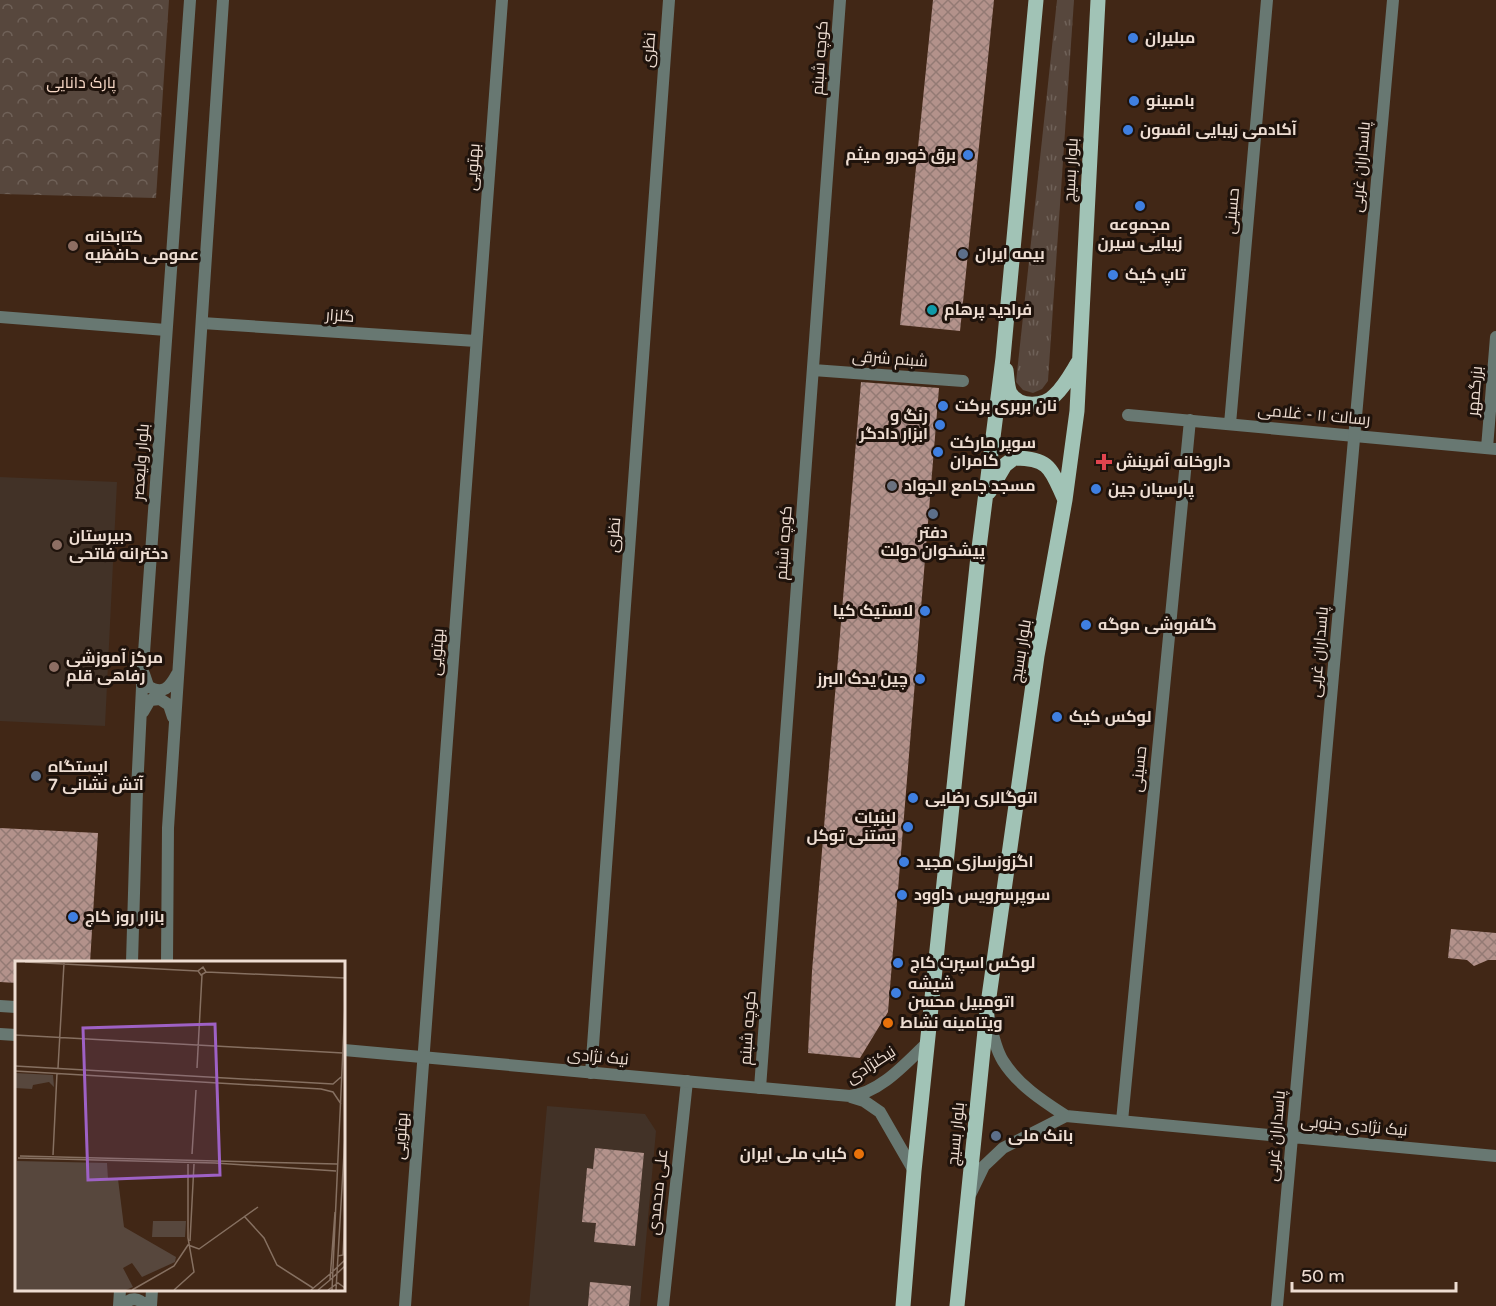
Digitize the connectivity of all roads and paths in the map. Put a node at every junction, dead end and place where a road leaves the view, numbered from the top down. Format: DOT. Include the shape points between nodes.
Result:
graph roads {
  1 [pos="190,0"];
  2 [pos="223,0"];
  3 [pos="502,0"];
  4 [pos="669,0"];
  5 [pos="840,0"];
  6 [pos="1036,0"];
  7 [pos="1098,0"];
  8 [pos="1267,0"];
  9 [pos="1393,0"];
  10 [pos="0,317"];
  11 [pos="202,323"];
  12 [pos="166,330"];
  13 [pos="1496,337"];
  14 [pos="476,341"];
  15 [pos="1003,358"];
  16 [pos="1080,360"];
  17 [pos="813,370"];
  18 [pos="963,381"];
  19 [pos="1128,415"];
  20 [pos="1190,420"];
  21 [pos="1230,424"];
  22 [pos="1354,436"];
  23 [pos="1491,448"];
  24 [pos="986,498"];
  25 [pos="1065,500"];
  26 [pos="143,667"];
  27 [pos="179,671"];
  28 [pos="140,723"];
  29 [pos="175,724"];
  30 [pos="132,961"];
  31 [pos="168,961"];
  32 [pos="0,1006"];
  33 [pos="15,1007"];
  34 [pos="987,1011"];
  35 [pos="0,1034"];
  36 [pos="15,1035"];
  37 [pos="927,1043"];
  38 [pos="345,1050"];
  39 [pos="423,1057"];
  40 [pos="591,1073"];
  41 [pos="687,1081"];
  42 [pos="760,1088"];
  43 [pos="850,1096"];
  44 [pos="1066,1116"];
  45 [pos="1122,1121"];
  46 [pos="1292,1137"];
  47 [pos="1496,1156"];
  48 [pos="914,1171"];
  49 [pos="967,1201"];
  50 [pos="120,1291"];
  51 [pos="152,1291"];
  52 [pos="119,1306"];
  53 [pos="124,1306"];
  54 [pos="146,1306"];
  55 [pos="151,1306"];
  56 [pos="405,1306"];
  57 [pos="663,1306"];
  58 [pos="903,1306"];
  59 [pos="957,1306"];
  60 [pos="1277,1306"];
  1 -- 12 [label="street, بلوار ولیعصر"];
  2 -- 11 [label="street"];
  3 -- 14 [label="street, بهتویی"];
  4 -- 40 [label="street, نظری"];
  5 -- 17 [label="street, کوچه شبنم"];
  6 -- 15 [label="main road"];
  7 -- 16 [label="main road, بلوار بسیج"];
  8 -- 21 [label="street, حسینی"];
  9 -- 22 [label="street, پاسداران غربی"];
  10 -- 12 [label="street"];
  11 -- 14 [label="street, گلزار"];
  11 -- 27 [label="street"];
  12 -- 26 [label="street, بلوار ولیعصر"];
  13 -- 23 [label="street, بزرگمهر"];
  14 -- 39 [label="street, بهتویی"];
  15 -- 16 [label="main road" via="1011,393 1020,403 1031,404 1055,396"];
  15 -- 24 [label="main road"];
  16 -- 25 [label="main road, بلوار بسیج"];
  17 -- 18 [label="street, شبنم شرقی"];
  17 -- 42 [label="street, کوچه شبنم"];
  19 -- 20 [label="street, رسالت ۱۱ - غلامی"];
  20 -- 21 [label="street, رسالت ۱۱ - غلامی"];
  20 -- 45 [label="street, حسینی"];
  21 -- 22 [label="street, رسالت ۱۱ - غلامی"];
  22 -- 23 [label="street, رسالت ۱۱ - غلامی"];
  22 -- 46 [label="street, پاسداران غربی"];
  24 -- 25 [label="main road" via="1014,458 1033,458 1046,464"];
  24 -- 37 [label="main road"];
  25 -- 34 [label="main road, بلوار بسیج" via="1037,656"];
  26 -- 27 [label="street" via="148,686 158,690 169,688"];
  26 -- 28 [label="street, بلوار ولیعصر"];
  27 -- 29 [label="street"];
  28 -- 29 [label="street" via="146,704 160,699 169,705"];
  28 -- 30 [label="street, بلوار ولیعصر"];
  29 -- 31 [label="street" via="168,828"];
  32 -- 33 [label="street"];
  34 -- 44 [label="street" via="1002,1060 1019,1082"];
  34 -- 49 [label="main road, بلوار بسیج"];
  35 -- 36 [label="street"];
  37 -- 43 [label="street, نیکنژادی" via="893,1075 861,1095"];
  37 -- 48 [label="main road"];
  38 -- 39 [label="street, نیک نژادی"];
  39 -- 40 [label="street, نیک نژادی"];
  39 -- 56 [label="street, بهتویی"];
  40 -- 41 [label="street, نیک نژادی"];
  41 -- 42 [label="street, نیک نژادی"];
  41 -- 57 [label="street, علی محمدی"];
  42 -- 43 [label="street, نیک نژادی"];
  43 -- 48 [label="street, نیکنژادی" via="880,1112"];
  44 -- 45 [label="street, نیک نژادی جنوبی"];
  44 -- 49 [label="street" via="1003,1148 984,1166"];
  45 -- 46 [label="street, نیک نژادی جنوبی"];
  46 -- 47 [label="street, نیک نژادی جنوبی"];
  46 -- 60 [label="street, پاسداران غربی"];
  48 -- 58 [label="main road"];
  49 -- 59 [label="main road, بلوار بسیج"];
  50 -- 52 [label="street"];
  51 -- 55 [label="street"];
  53 -- 54 [label="street" via="133,1299"];
}
